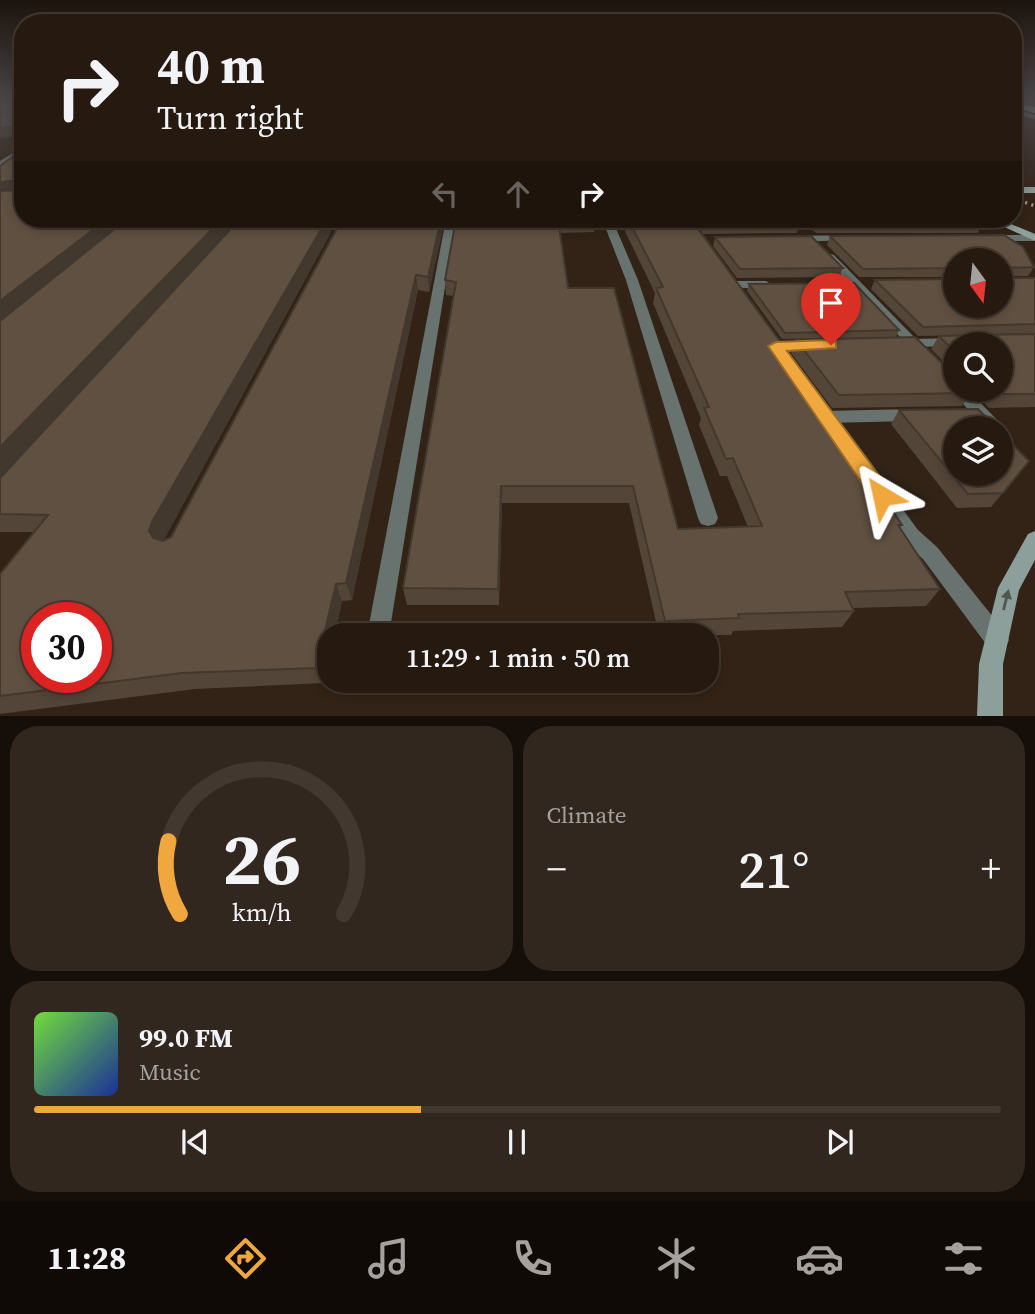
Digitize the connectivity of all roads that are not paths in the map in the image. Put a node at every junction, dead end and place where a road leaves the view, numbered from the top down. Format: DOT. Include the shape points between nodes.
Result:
graph roads {
  1 [pos="449,228"];
  2 [pos="611,228"];
  3 [pos="1012,228"];
  4 [pos="806,233"];
  5 [pos="853,238"];
  6 [pos="978,238"];
  7 [pos="1035,238"];
  8 [pos="786,239"];
  9 [pos="842,284"];
  10 [pos="856,284"];
  11 [pos="881,284"];
  12 [pos="774,285"];
  13 [pos="747,305"];
  14 [pos="943,342"];
  15 [pos="913,343"];
  16 [pos="886,344"];
  17 [pos="831,345"];
  18 [pos="930,360"];
  19 [pos="790,367"];
  20 [pos="970,402"];
  21 [pos="955,414"];
  22 [pos="981,414"];
  23 [pos="929,415"];
  24 [pos="841,439"];
  25 [pos="880,493"];
  26 [pos="708,518"];
  27 [pos="1035,540"];
  28 [pos="380,623"];
  29 [pos="997,640"];
  30 [pos="990,716"];
  1 -- 28 [label="street"];
  2 -- 26 [label="street" via="632,280"];
  3 -- 7 [label="main road"];
  4 -- 5 [label="street"];
  4 -- 8 [label="street"];
  4 -- 10 [label="street"];
  6 -- 7 [label="street"];
  9 -- 10 [label="street"];
  10 -- 11 [label="street"];
  10 -- 15 [label="street"];
  12 -- 13 [label="street" via="729,279"];
  14 -- 15 [label="street"];
  15 -- 16 [label="street"];
  15 -- 18 [label="street"];
  17 -- 19 [label="street" via="772,341"];
  20 -- 22 [label="street"];
  21 -- 22 [label="street"];
  23 -- 24 [label="street" via="821,412"];
  25 -- 29 [label="street"];
  29 -- 27 [label="main road, one-way" via="1009,588"];
  29 -- 30 [label="main road" via="991,663"];
}
